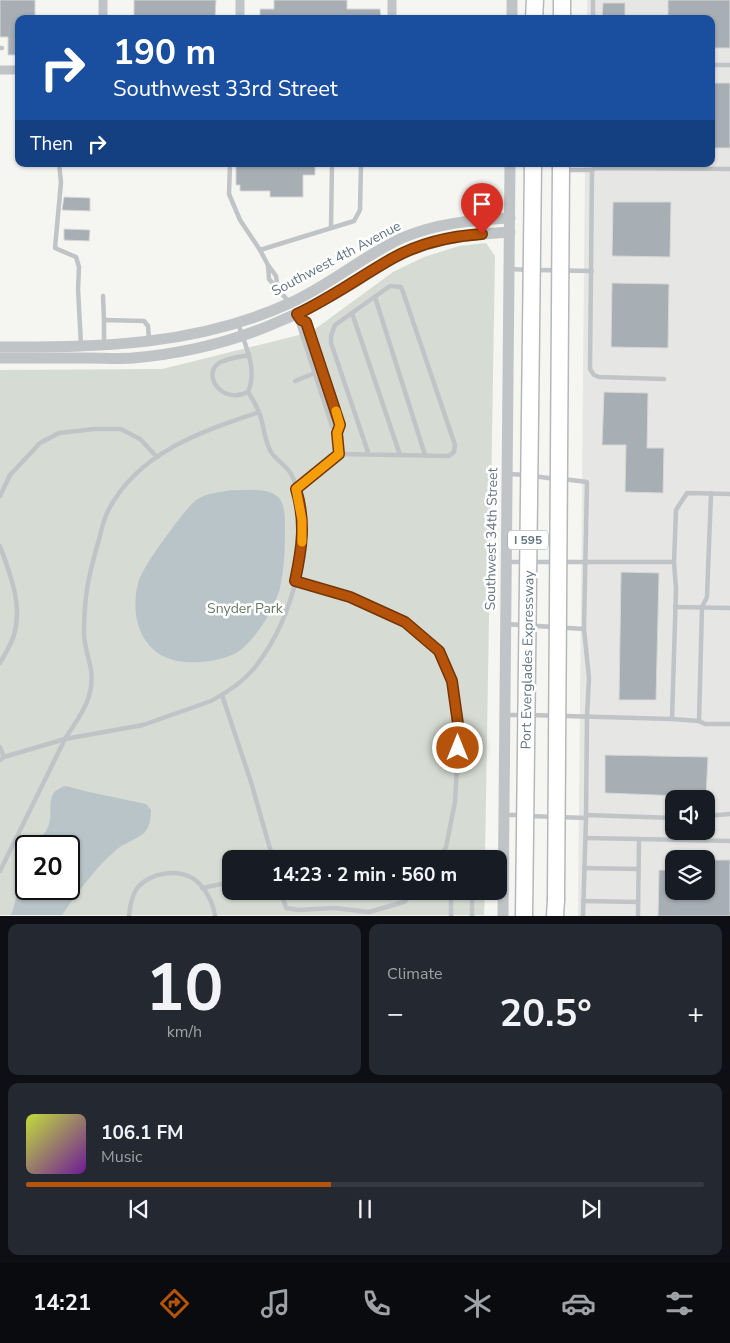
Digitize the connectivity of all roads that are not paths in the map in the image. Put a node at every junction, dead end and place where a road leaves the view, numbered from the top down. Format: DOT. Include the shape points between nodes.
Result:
graph roads {
  1 [pos="103,0"];
  2 [pos="240,0"];
  3 [pos="392,0"];
  4 [pos="512,0"];
  5 [pos="534,0"];
  6 [pos="562,0"];
  7 [pos="593,0"];
  8 [pos="103,15"];
  9 [pos="240,15"];
  10 [pos="392,15"];
  11 [pos="512,15"];
  12 [pos="534,15"];
  13 [pos="562,15"];
  14 [pos="593,15"];
  15 [pos="730,65"];
  16 [pos="715,66"];
  17 [pos="0,70"];
  18 [pos="15,70"];
  19 [pos="60,167"];
  20 [pos="230,167"];
  21 [pos="332,167"];
  22 [pos="361,167"];
  23 [pos="510,167"];
  24 [pos="533,167"];
  25 [pos="561,167"];
  26 [pos="730,169"];
  27 [pos="592,170"];
  28 [pos="567,179"];
  29 [pos="567,215"];
  30 [pos="510,218"];
  31 [pos="331,228"];
  32 [pos="510,232"];
  33 [pos="260,250"];
  34 [pos="510,269"];
  35 [pos="566,270"];
  36 [pos="592,271"];
  37 [pos="103,296"];
  38 [pos="375,296"];
  39 [pos="290,303"];
  40 [pos="352,313"];
  41 [pos="299,317"];
  42 [pos="104,320"];
  43 [pos="238,322"];
  44 [pos="242,335"];
  45 [pos="149,342"];
  46 [pos="104,346"];
  47 [pos="0,347"];
  48 [pos="81,347"];
  49 [pos="249,355"];
  50 [pos="0,358"];
  51 [pos="315,373"];
  52 [pos="664,379"];
  53 [pos="295,382"];
  54 [pos="248,392"];
  55 [pos="259,412"];
  56 [pos="337,433"];
  57 [pos="339,454"];
  58 [pos="369,454"];
  59 [pos="400,455"];
  60 [pos="425,456"];
  61 [pos="157,457"];
  62 [pos="507,474"];
  63 [pos="296,489"];
  64 [pos="711,494"];
  65 [pos="730,494"];
  66 [pos="0,496"];
  67 [pos="0,546"];
  68 [pos="506,562"];
  69 [pos="586,562"];
  70 [pos="674,562"];
  71 [pos="295,581"];
  72 [pos="675,607"];
  73 [pos="702,608"];
  74 [pos="730,608"];
  75 [pos="505,624"];
  76 [pos="584,629"];
  77 [pos="0,663"];
  78 [pos="222,695"];
  79 [pos="504,715"];
  80 [pos="587,716"];
  81 [pos="672,719"];
  82 [pos="699,721"];
  83 [pos="730,724"];
  84 [pos="65,739"];
  85 [pos="0,747"];
  86 [pos="2,758"];
  87 [pos="730,814"];
  88 [pos="503,815"];
  89 [pos="715,815"];
  90 [pos="586,817"];
  91 [pos="665,818"];
  92 [pos="586,838"];
  93 [pos="639,839"];
  94 [pos="730,841"];
  95 [pos="270,850"];
  96 [pos="444,850"];
  97 [pos="584,868"];
  98 [pos="639,869"];
  99 [pos="0,871"];
  100 [pos="222,884"];
  101 [pos="202,888"];
  102 [pos="284,900"];
  103 [pos="406,900"];
  104 [pos="451,900"];
  105 [pos="472,900"];
  106 [pos="583,901"];
  107 [pos="638,902"];
  108 [pos="129,916"];
  109 [pos="214,916"];
  110 [pos="451,916"];
  111 [pos="472,916"];
  112 [pos="503,916"];
  113 [pos="524,916"];
  114 [pos="555,916"];
  115 [pos="583,916"];
  116 [pos="638,916"];
  1 -- 8 [label="street"];
  2 -- 9 [label="street"];
  3 -- 10 [label="street"];
  4 -- 11 [label="street"];
  5 -- 12 [label="highway"];
  6 -- 13 [label="highway"];
  7 -- 14 [label="lane"];
  15 -- 16 [label="lane"];
  17 -- 18 [label="street"];
  19 -- 48 [label="lane" via="55,248 76,258 79,267"];
  20 -- 33 [label="lane" via="229,194 240,220"];
  21 -- 31 [label="lane"];
  22 -- 31 [label="lane" via="360,210 354,221"];
  23 -- 30 [label="street, Southwest 34th Street"];
  24 -- 113 [label="highway, Port Everglades Expressway / I 595, bridge"];
  25 -- 114 [label="highway, Port Everglades Expressway / I 595, bridge"];
  26 -- 27 [label="lane"];
  27 -- 28 [label="lane" via="567,170"];
  27 -- 36 [label="lane"];
  29 -- 35 [label="lane"];
  30 -- 32 [label="street, Southwest 34th Street"];
  30 -- 39 [label="street, Southwest 4th Avenue" via="450,223 418,232 388,245"];
  31 -- 33 [label="lane"];
  32 -- 34 [label="street, Southwest 34th Street"];
  32 -- 41 [label="street, Southwest 4th Avenue" via="468,235 415,248"];
  33 -- 39 [label="lane" via="276,276 278,290"];
  34 -- 35 [label="lane"];
  34 -- 62 [label="street, Southwest 34th Street"];
  35 -- 36 [label="lane"];
  36 -- 52 [label="lane" via="590,369 594,375"];
  37 -- 42 [label="lane"];
  38 -- 40 [label="lane"];
  38 -- 60 [label="lane"];
  38 -- 60 [label="lane" via="390,286 401,287 455,445 452,455"];
  39 -- 41 [label="lane"];
  39 -- 43 [label="street, Southwest 4th Avenue"];
  40 -- 58 [label="lane" via="335,325 331,343"];
  40 -- 59 [label="lane"];
  41 -- 44 [label="street, Southwest 4th Avenue"];
  41 -- 51 [label="lane" via="298,325"];
  41 -- 56 [label="lane" via="306,322 340,425"];
  42 -- 45 [label="lane" via="144,321 148,326"];
  42 -- 46 [label="lane"];
  43 -- 44 [label="lane"];
  43 -- 45 [label="street, Southwest 4th Avenue"];
  44 -- 49 [label="lane"];
  44 -- 50 [label="street, Southwest 4th Avenue" via="200,347 132,358"];
  45 -- 46 [label="street, Southwest 4th Avenue"];
  46 -- 48 [label="street, Southwest 4th Avenue"];
  47 -- 48 [label="street, Southwest 4th Avenue"];
  49 -- 54 [label="lane" via="253,378"];
  49 -- 54 [label="lane" via="221,362 213,374 218,389 225,394 235,396"];
  51 -- 53 [label="lane"];
  51 -- 56 [label="lane"];
  54 -- 55 [label="lane"];
  55 -- 61 [label="lane" via="207,430"];
  55 -- 63 [label="lane" via="271,453 293,476"];
  56 -- 57 [label="lane"];
  57 -- 58 [label="lane"];
  57 -- 63 [label="lane"];
  58 -- 59 [label="lane"];
  59 -- 60 [label="lane"];
  61 -- 66 [label="lane" via="140,439 121,429 59,433 40,443 10,475"];
  61 -- 84 [label="lane" via="134,474 107,512 88,576 84,603 84,638 91,672 88,702"];
  62 -- 68 [label="street, Southwest 34th Street"];
  62 -- 69 [label="lane" via="587,482"];
  63 -- 71 [label="lane" via="302,520 302,546"];
  64 -- 65 [label="lane"];
  64 -- 70 [label="lane" via="687,493 676,510"];
  64 -- 73 [label="lane" via="707,597"];
  67 -- 77 [label="lane" via="10,574 18,620"];
  68 -- 69 [label="lane"];
  68 -- 75 [label="street, Southwest 34th Street"];
  69 -- 70 [label="lane"];
  69 -- 76 [label="lane"];
  70 -- 72 [label="lane"];
  71 -- 78 [label="lane" via="284,615 256,666"];
  71 -- 96 [label="lane" via="350,597 405,622 439,651 452,681 459,731 455,802"];
  72 -- 73 [label="lane"];
  72 -- 81 [label="lane"];
  73 -- 74 [label="lane"];
  73 -- 82 [label="lane"];
  75 -- 76 [label="lane"];
  75 -- 79 [label="street, Southwest 34th Street"];
  76 -- 80 [label="lane" via="590,678"];
  78 -- 84 [label="lane" via="143,725"];
  78 -- 95 [label="lane"];
  79 -- 80 [label="lane"];
  79 -- 88 [label="street, Southwest 34th Street"];
  80 -- 81 [label="lane"];
  80 -- 90 [label="lane"];
  81 -- 82 [label="lane"];
  82 -- 83 [label="lane"];
  84 -- 86 [label="lane"];
  84 -- 99 [label="lane"];
  85 -- 86 [label="lane"];
  87 -- 89 [label="lane"];
  88 -- 90 [label="lane"];
  88 -- 112 [label="street, Southwest 34th Street"];
  90 -- 91 [label="lane"];
  90 -- 92 [label="lane"];
  92 -- 93 [label="lane"];
  92 -- 97 [label="lane"];
  93 -- 94 [label="lane"];
  93 -- 98 [label="lane"];
  97 -- 98 [label="lane"];
  97 -- 106 [label="lane"];
  98 -- 107 [label="lane"];
  100 -- 101 [label="lane"];
  101 -- 108 [label="lane" via="194,879 181,874 165,873 151,877 137,887"];
  101 -- 109 [label="lane" via="213,904"];
  102 -- 103 [label="lane" via="286,908 298,910 334,908 369,912"];
  104 -- 110 [label="lane"];
  105 -- 111 [label="lane"];
  106 -- 107 [label="lane"];
  106 -- 115 [label="lane"];
  107 -- 116 [label="lane"];
}
